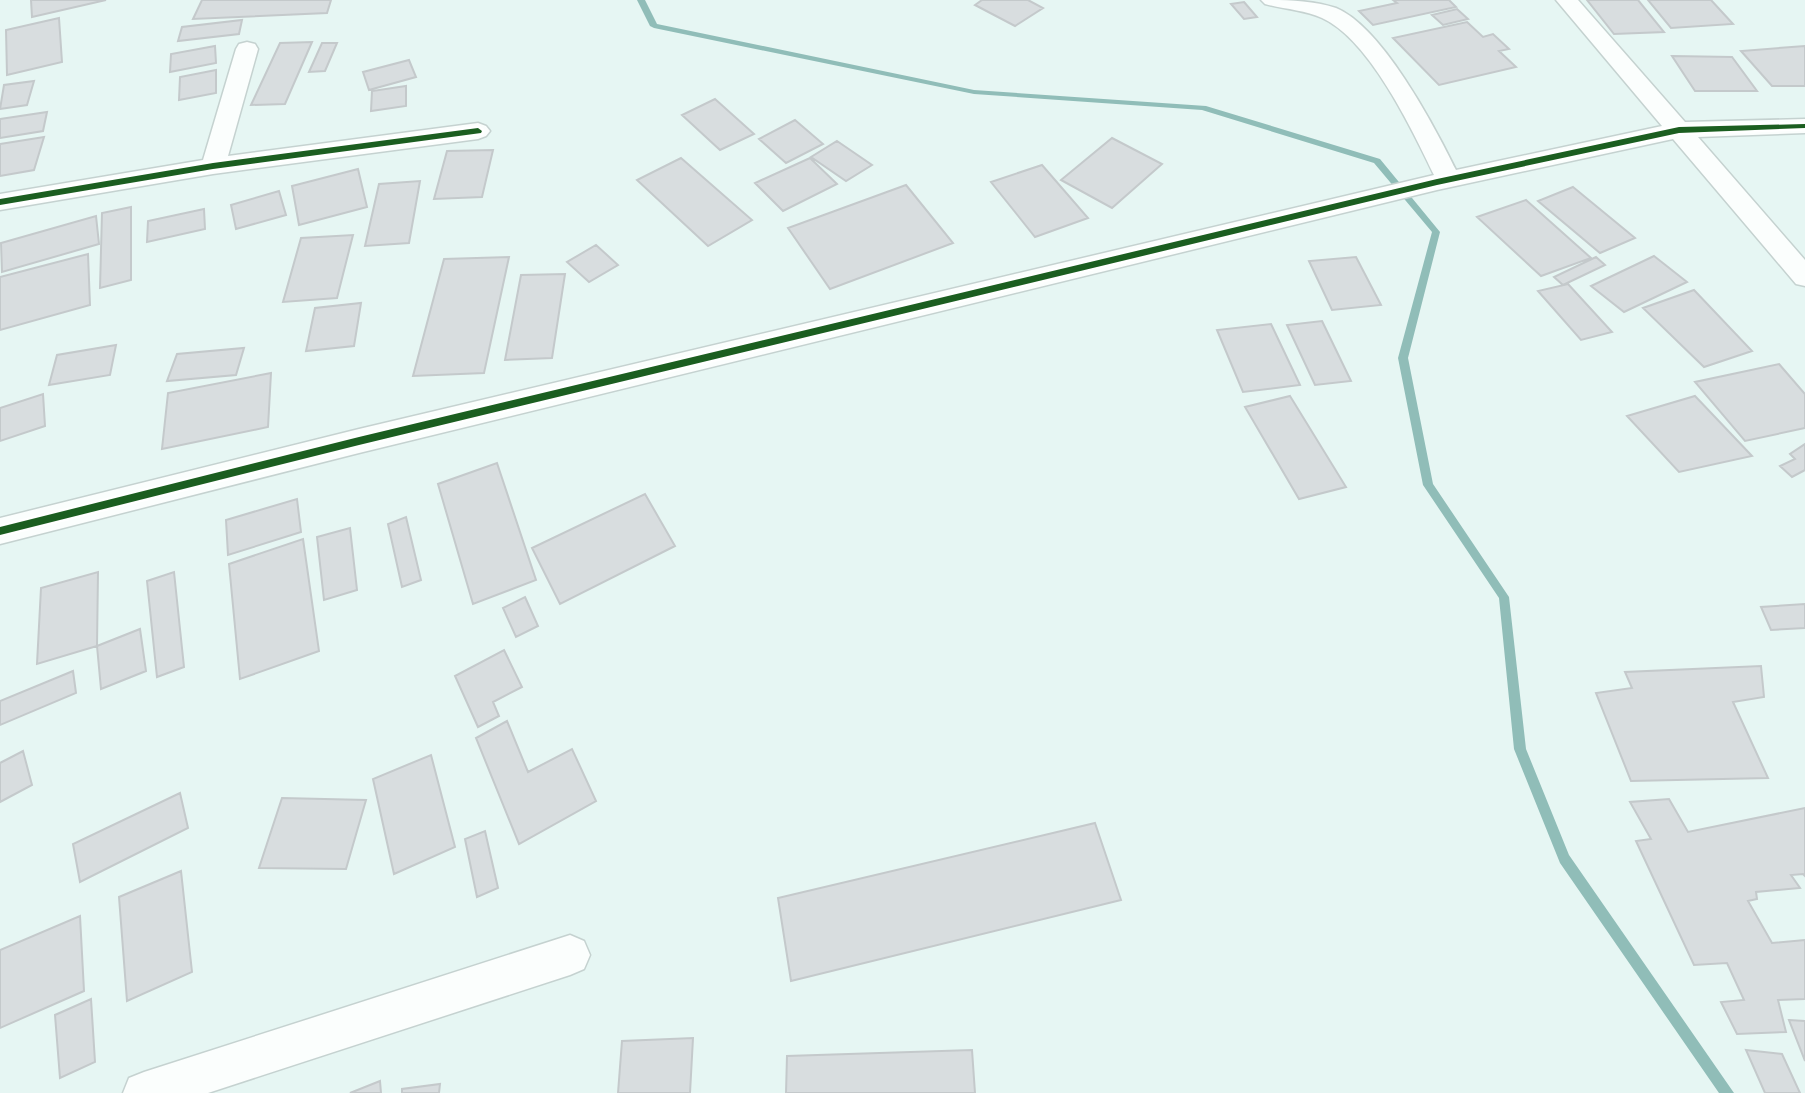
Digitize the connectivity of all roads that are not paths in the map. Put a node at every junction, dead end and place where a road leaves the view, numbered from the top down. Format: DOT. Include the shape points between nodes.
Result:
graph roads {
  1 [pos="1272,0"];
  2 [pos="1567,0"];
  3 [pos="247,49"];
  4 [pos="1805,126"];
  5 [pos="1679,130"];
  6 [pos="478,131"];
  7 [pos="213,166"];
  8 [pos="1443,181"];
  9 [pos="0,202"];
  10 [pos="1805,277"];
  11 [pos="0,531"];
  12 [pos="570,955"];
  13 [pos="144,1093"];
  1 -- 8 [label="street" via="1331,14 1348,24 1406,99"];
  2 -- 5 [label="street"];
  3 -- 7 [label="street"];
  4 -- 5 [label="street"];
  5 -- 8 [label="street"];
  5 -- 10 [label="street"];
  6 -- 7 [label="street"];
  7 -- 9 [label="street"];
  8 -- 11 [label="street"];
  12 -- 13 [label="street"];
}
